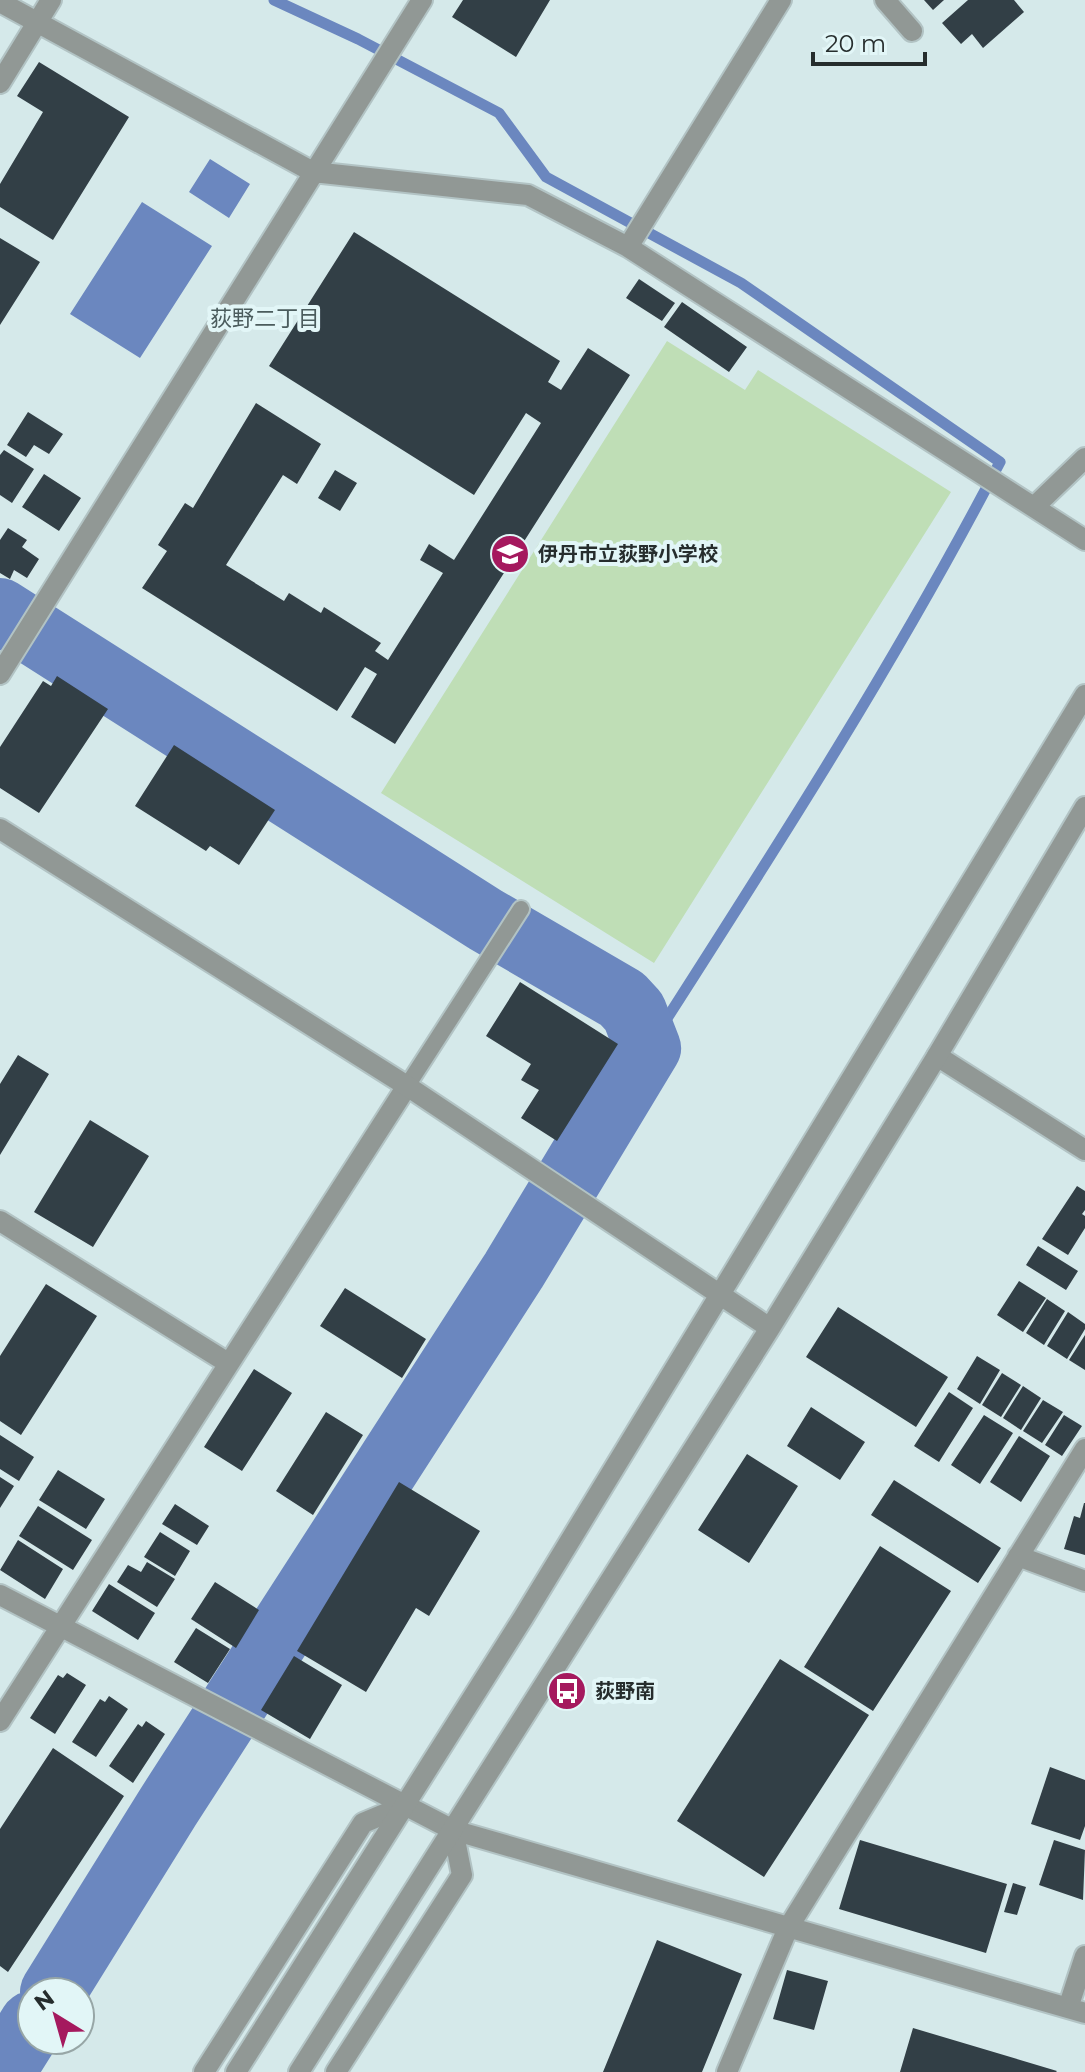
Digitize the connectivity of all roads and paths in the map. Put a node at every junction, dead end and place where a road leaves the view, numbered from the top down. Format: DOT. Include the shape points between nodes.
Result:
graph roads {
  1 [pos="51,0"];
  2 [pos="422,0"];
  3 [pos="781,0"];
  4 [pos="885,0"];
  5 [pos="0,2"];
  6 [pos="39,23"];
  7 [pos="912,31"];
  8 [pos="0,83"];
  9 [pos="313,172"];
  10 [pos="628,247"];
  11 [pos="1085,458"];
  12 [pos="1034,507"];
  13 [pos="1085,540"];
  14 [pos="0,674"];
  15 [pos="1085,695"];
  16 [pos="1085,807"];
  17 [pos="0,829"];
  18 [pos="521,909"];
  19 [pos="937,1056"];
  20 [pos="407,1086"];
  21 [pos="1085,1150"];
  22 [pos="0,1221"];
  23 [pos="722,1295"];
  24 [pos="770,1328"];
  25 [pos="228,1363"];
  26 [pos="1085,1449"];
  27 [pos="1018,1556"];
  28 [pos="1085,1581"];
  29 [pos="0,1595"];
  30 [pos="60,1626"];
  31 [pos="0,1721"];
  32 [pos="406,1805"];
  33 [pos="453,1830"];
  34 [pos="788,1928"];
  35 [pos="1085,1956"];
  36 [pos="1077,2010"];
  37 [pos="204,2072"];
  38 [pos="236,2072"];
  39 [pos="299,2072"];
  40 [pos="336,2072"];
  41 [pos="727,2072"];
  1 -- 6 [label="street"];
  2 -- 9 [label="street"];
  3 -- 10 [label="street"];
  4 -- 7 [label="street"];
  5 -- 6 [label="street"];
  6 -- 8 [label="street"];
  6 -- 9 [label="street"];
  9 -- 10 [label="street" via="528,195"];
  9 -- 14 [label="street"];
  10 -- 12 [label="street"];
  11 -- 12 [label="street"];
  12 -- 13 [label="street"];
  15 -- 23 [label="street"];
  16 -- 19 [label="street"];
  17 -- 20 [label="street"];
  18 -- 20 [label="lane"];
  19 -- 21 [label="street"];
  19 -- 24 [label="street"];
  20 -- 23 [label="street"];
  20 -- 25 [label="street"];
  22 -- 25 [label="street"];
  23 -- 24 [label="street"];
  23 -- 32 [label="street"];
  24 -- 33 [label="street"];
  25 -- 30 [label="street"];
  26 -- 27 [label="street"];
  27 -- 28 [label="street"];
  27 -- 34 [label="street"];
  29 -- 30 [label="street"];
  30 -- 31 [label="street"];
  30 -- 32 [label="street"];
  32 -- 33 [label="street"];
  32 -- 37 [label="street" via="363,1823"];
  32 -- 38 [label="street"];
  33 -- 34 [label="street"];
  33 -- 39 [label="street"];
  33 -- 40 [label="street" via="462,1875"];
  34 -- 36 [label="street"];
  34 -- 41 [label="street"];
  35 -- 36 [label="street"];
}
